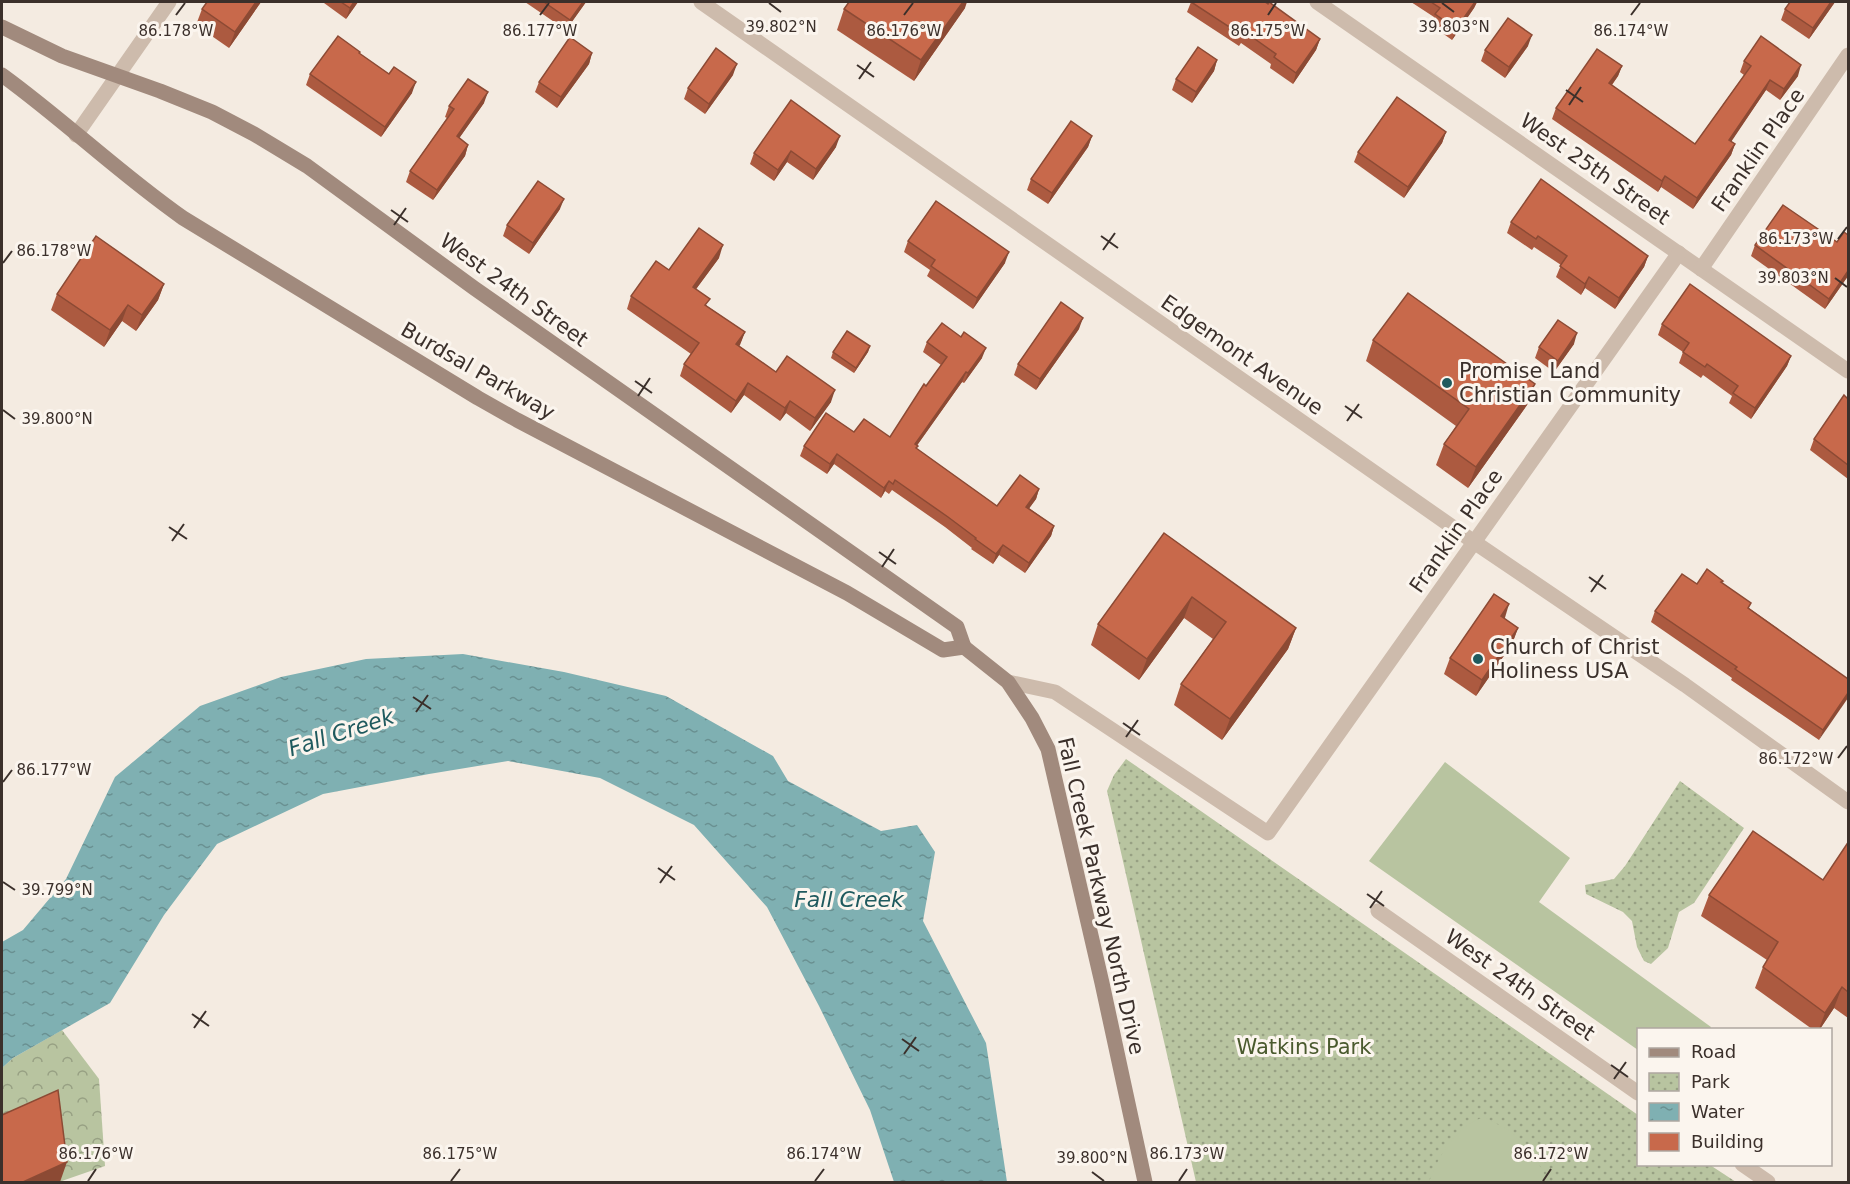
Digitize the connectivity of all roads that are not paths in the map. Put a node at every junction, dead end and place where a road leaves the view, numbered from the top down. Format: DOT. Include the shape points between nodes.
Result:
graph roads {
  1 [pos="169,2"];
  2 [pos="701,2"];
  3 [pos="1317,2"];
  4 [pos="2,27"];
  5 [pos="1848,55"];
  6 [pos="2,75"];
  7 [pos="118,75"];
  8 [pos="76,135"];
  9 [pos="1679,253"];
  10 [pos="1701,269"];
  11 [pos="1848,371"];
  12 [pos="1474,542"];
  13 [pos="964,647"];
  14 [pos="1008,682"];
  15 [pos="1848,802"];
  16 [pos="1378,910"];
  17 [pos="1637,1092"];
  18 [pos="1745,1166"];
  19 [pos="1145,1182"];
  20 [pos="1768,1182"];
  1 -- 7 [label="street"];
  2 -- 12 [label="street, Edgemont Avenue"];
  3 -- 9 [label="street, West 25th Street"];
  4 -- 7 [label="street, West 24th Street" via="62,56"];
  5 -- 10 [label="street, Franklin Place"];
  6 -- 8 [label="street, Burdsal Parkway"];
  7 -- 8 [label="street"];
  7 -- 13 [label="street, West 24th Street" via="221,117 307,166 957,627"];
  8 -- 13 [label="street, Burdsal Parkway" via="183,218 478,398 848,592 943,650"];
  9 -- 10 [label="street, West 25th Street"];
  9 -- 12 [label="street, Franklin Place"];
  10 -- 11 [label="street, West 25th Street"];
  12 -- 14 [label="street, Franklin Place" via="1268,833 1055,692"];
  12 -- 15 [label="street, Edgemont Avenue" via="1685,685"];
  13 -- 14 [label="street, Fall Creek Parkway North Drive"];
  14 -- 19 [label="street, Fall Creek Parkway North Drive" via="1048,749"];
  16 -- 17 [label="street, West 24th Street"];
  18 -- 20 [label="street"];
}
